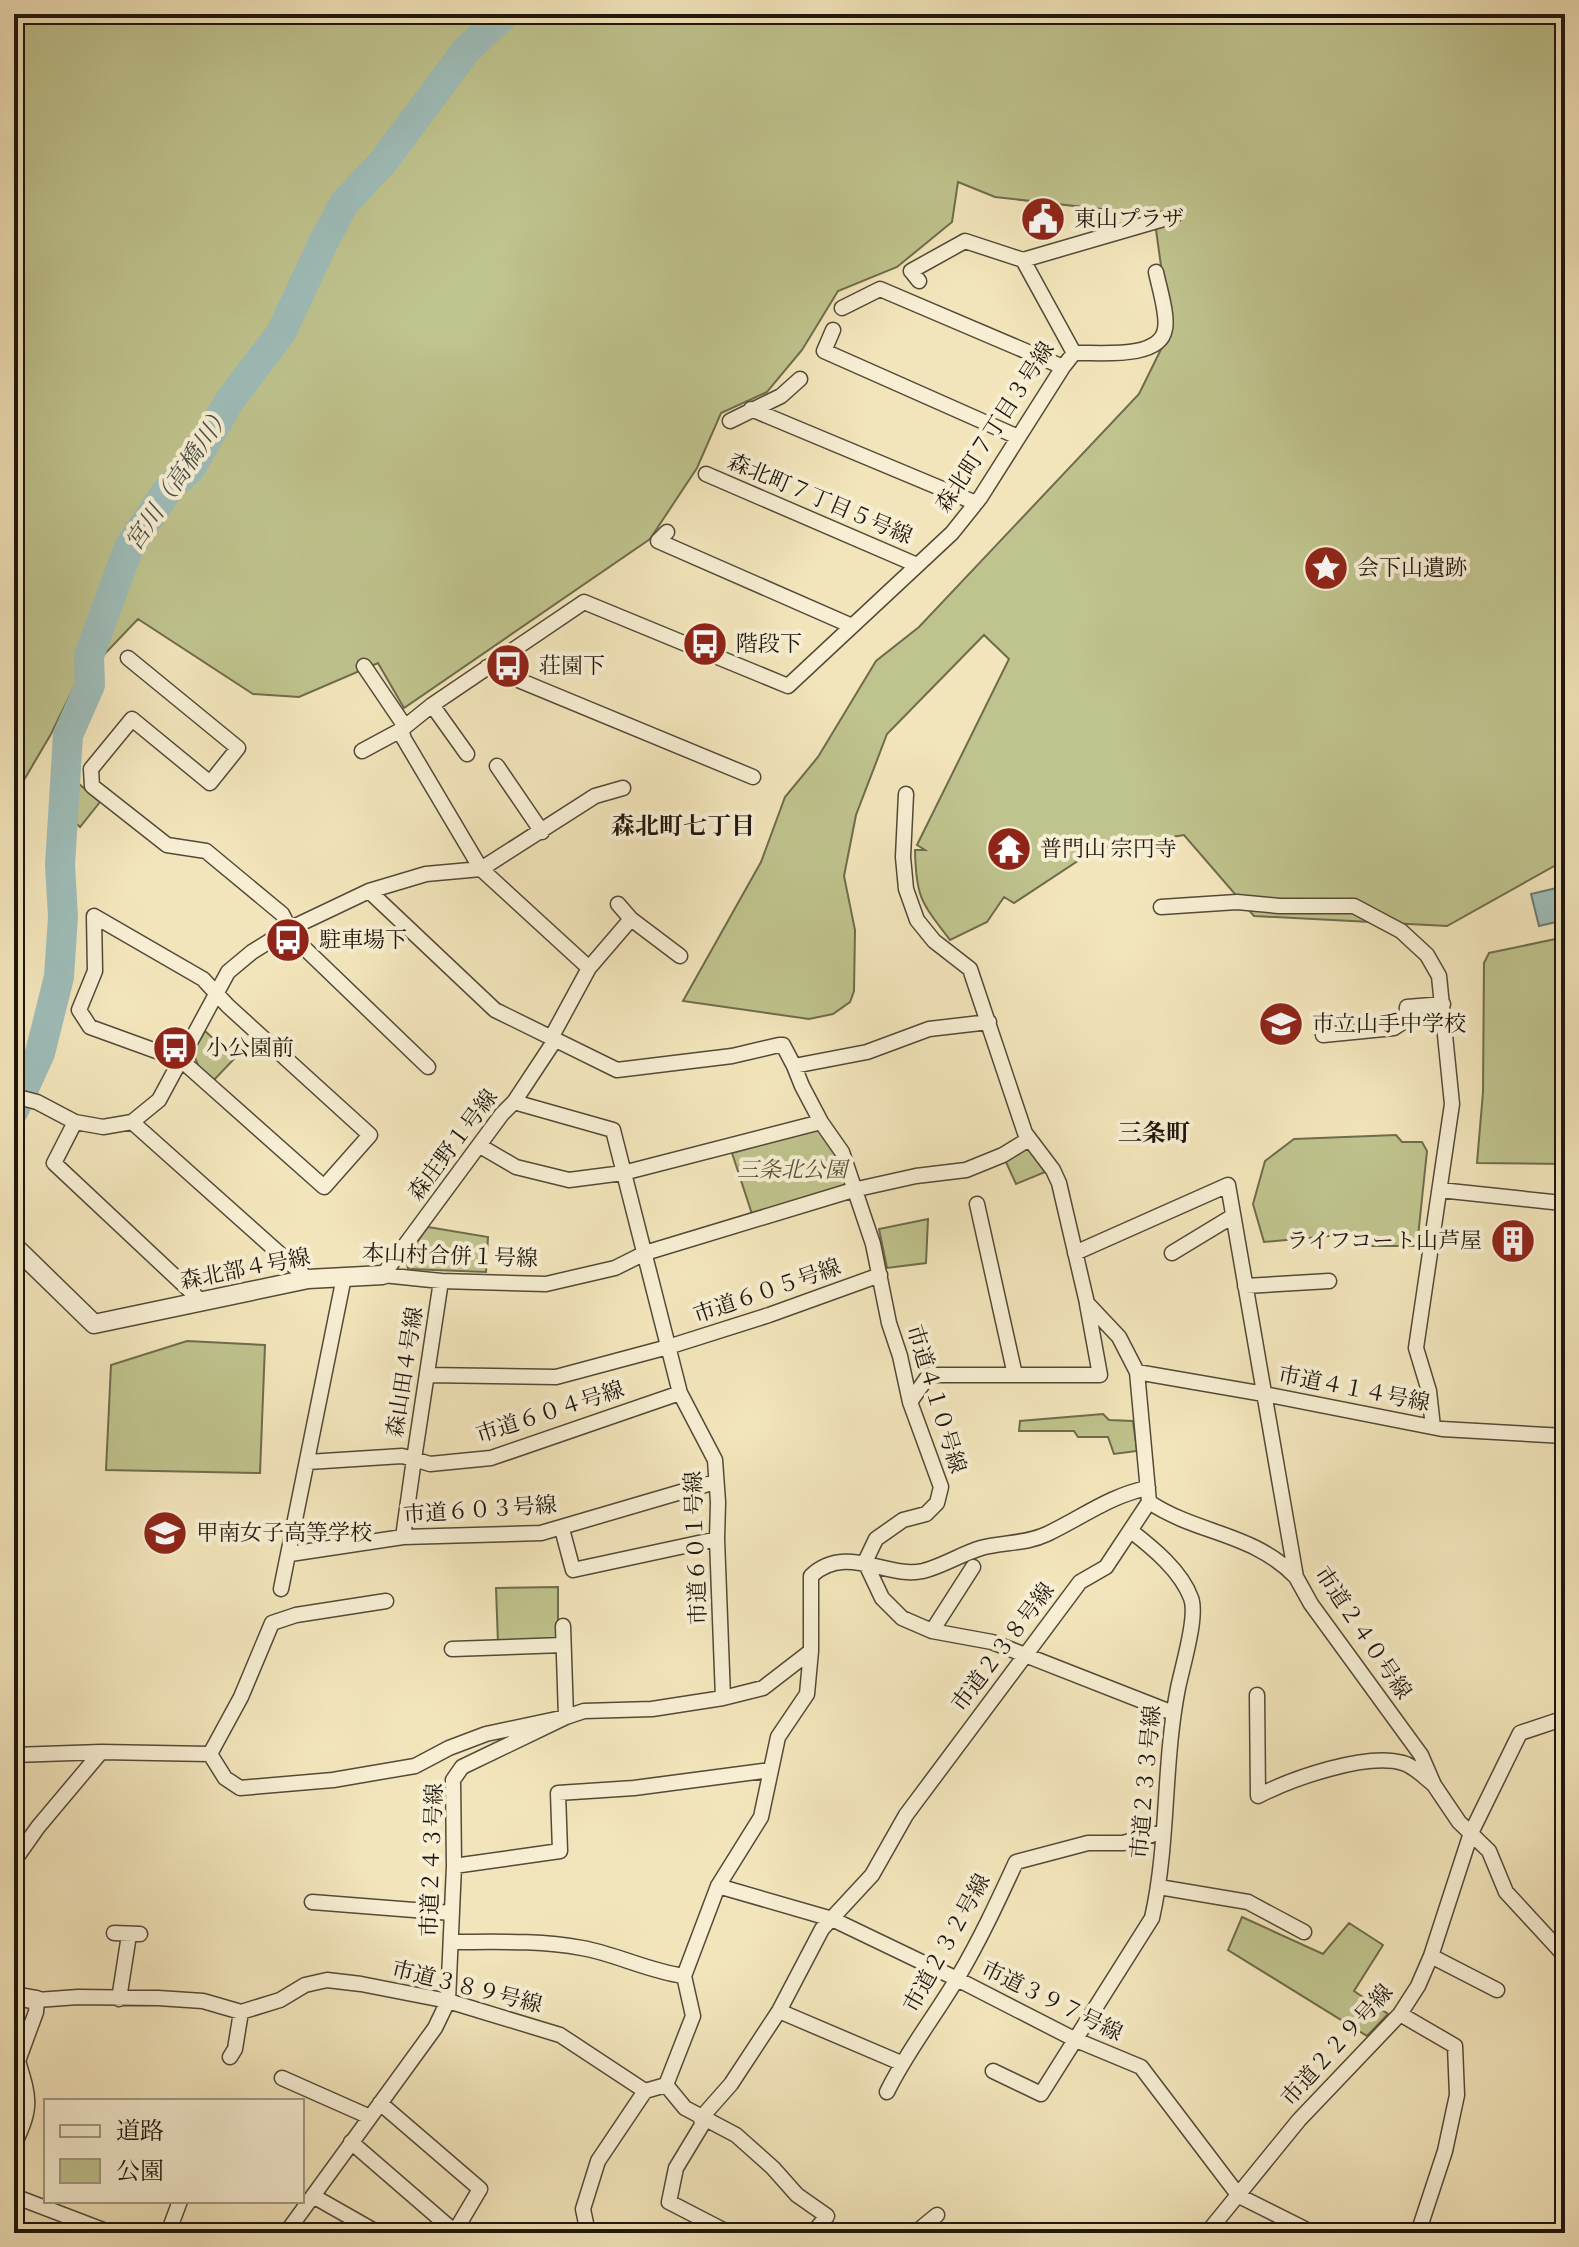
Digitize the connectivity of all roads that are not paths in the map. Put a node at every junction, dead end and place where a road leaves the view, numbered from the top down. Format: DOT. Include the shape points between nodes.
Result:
graph roads {
  1 [pos="1174,216"];
  2 [pos="1023,260"];
  3 [pos="1156,272"];
  4 [pos="919,281"];
  5 [pos="842,308"];
  6 [pos="833,330"];
  7 [pos="1074,353"];
  8 [pos="1063,367"];
  9 [pos="800,379"];
  10 [pos="751,409"];
  11 [pos="730,421"];
  12 [pos="1018,437"];
  13 [pos="706,472"];
  14 [pos="976,503"];
  15 [pos="667,532"];
  16 [pos="917,565"];
  17 [pos="852,626"];
  18 [pos="128,658"];
  19 [pos="364,666"];
  20 [pos="487,667"];
  21 [pos="432,705"];
  22 [pos="402,727"];
  23 [pos="362,751"];
  24 [pos="467,754"];
  25 [pos="497,766"];
  26 [pos="753,777"];
  27 [pos="623,788"];
  28 [pos="906,794"];
  29 [pos="542,832"];
  30 [pos="481,869"];
  31 [pos="369,891"];
  32 [pos="618,904"];
  33 [pos="1161,907"];
  34 [pos="631,919"];
  35 [pos="289,929"];
  36 [pos="680,956"];
  37 [pos="589,968"];
  38 [pos="216,993"];
  39 [pos="1443,1004"];
  40 [pos="989,1022"];
  41 [pos="1323,1035"];
  42 [pos="553,1039"];
  43 [pos="181,1060"];
  44 [pos="794,1066"];
  45 [pos="428,1067"];
  46 [pos="14,1096"];
  47 [pos="514,1102"];
  48 [pos="75,1122"];
  49 [pos="132,1122"];
  50 [pos="821,1122"];
  51 [pos="1029,1139"];
  52 [pos="480,1146"];
  53 [pos="623,1173"];
  54 [pos="853,1190"];
  55 [pos="1440,1190"];
  56 [pos="977,1204"];
  57 [pos="1565,1210"];
  58 [pos="1233,1216"];
  59 [pos="14,1246"];
  60 [pos="645,1253"];
  61 [pos="1075,1253"];
  62 [pos="1172,1253"];
  63 [pos="383,1275"];
  64 [pos="880,1275"];
  65 [pos="344,1277"];
  66 [pos="308,1279"];
  67 [pos="441,1281"];
  68 [pos="1329,1281"];
  69 [pos="1245,1286"];
  70 [pos="200,1300"];
  71 [pos="1087,1303"];
  72 [pos="668,1347"];
  73 [pos="1137,1372"];
  74 [pos="427,1375"];
  75 [pos="1015,1375"];
  76 [pos="680,1393"];
  77 [pos="1264,1394"];
  78 [pos="910,1402"];
  79 [pos="1433,1427"];
  80 [pos="1565,1436"];
  81 [pos="414,1459"];
  82 [pos="308,1462"];
  83 [pos="715,1482"];
  84 [pos="1149,1495"];
  85 [pos="562,1529"];
  86 [pos="1131,1531"];
  87 [pos="403,1537"];
  88 [pos="717,1539"];
  89 [pos="290,1554"];
  90 [pos="865,1562"];
  91 [pos="973,1567"];
  92 [pos="1296,1577"];
  93 [pos="281,1589"];
  94 [pos="386,1601"];
  95 [pos="563,1626"];
  96 [pos="932,1631"];
  97 [pos="563,1645"];
  98 [pos="452,1649"];
  99 [pos="811,1651"];
  100 [pos="1026,1655"];
  101 [pos="1257,1695"];
  102 [pos="723,1698"];
  103 [pos="1173,1713"];
  104 [pos="566,1717"];
  105 [pos="1565,1718"];
  106 [pos="101,1752"];
  107 [pos="210,1754"];
  108 [pos="14,1755"];
  109 [pos="771,1770"];
  110 [pos="1434,1785"];
  111 [pos="1162,1832"];
  112 [pos="1471,1833"];
  113 [pos="14,1861"];
  114 [pos="454,1866"];
  115 [pos="718,1886"];
  116 [pos="1159,1887"];
  117 [pos="312,1902"];
  118 [pos="452,1913"];
  119 [pos="832,1919"];
  120 [pos="1304,1932"];
  121 [pos="128,1934"];
  122 [pos="451,1942"];
  123 [pos="1431,1956"];
  124 [pos="1565,1956"];
  125 [pos="684,1976"];
  126 [pos="957,1979"];
  127 [pos="1497,1990"];
  128 [pos="14,1996"];
  129 [pos="119,1999"];
  130 [pos="37,2000"];
  131 [pos="448,2001"];
  132 [pos="779,2011"];
  133 [pos="241,2012"];
  134 [pos="1400,2014"];
  135 [pos="1076,2040"];
  136 [pos="230,2057"];
  137 [pos="16,2062"];
  138 [pos="901,2063"];
  139 [pos="993,2071"];
  140 [pos="282,2078"];
  141 [pos="666,2085"];
  142 [pos="645,2091"];
  143 [pos="887,2092"];
  144 [pos="380,2103"];
  145 [pos="370,2117"];
  146 [pos="701,2118"];
  147 [pos="351,2142"];
  148 [pos="14,2145"];
  149 [pos="14,2196"];
  150 [pos="313,2196"];
  151 [pos="1239,2196"];
  152 [pos="179,2203"];
  153 [pos="937,2215"];
  154 [pos="89,2229"];
  155 [pos="454,2232"];
  156 [pos="111,2233"];
  157 [pos="168,2233"];
  158 [pos="286,2233"];
  159 [pos="378,2233"];
  160 [pos="588,2233"];
  161 [pos="729,2233"];
  162 [pos="813,2233"];
  163 [pos="915,2233"];
  164 [pos="1207,2233"];
  165 [pos="1313,2233"];
  166 [pos="1418,2233"];
  1 -- 2 [label="street"];
  2 -- 4 [label="street" via="965,241 911,271"];
  2 -- 7 [label="street, 森北町７丁目３号線"];
  3 -- 7 [label="street" via="1166,327 1161,341 1148,349"];
  5 -- 8 [label="street" via="880,289"];
  6 -- 12 [label="street" via="824,351"];
  7 -- 8 [label="street, 森北町７丁目３号線"];
  8 -- 12 [label="street, 森北町７丁目３号線"];
  9 -- 10 [label="street" via="781,396"];
  10 -- 11 [label="street"];
  10 -- 14 [label="street"];
  12 -- 14 [label="street, 森北町７丁目３号線"];
  13 -- 16 [label="street, 森北町７丁目５号線"];
  14 -- 16 [label="street, 森北町７丁目３号線"];
  15 -- 17 [label="street" via="658,541"];
  16 -- 17 [label="street, 森北町７丁目３号線"];
  17 -- 20 [label="street, 森北町７丁目３号線" via="788,686 584,602"];
  18 -- 35 [label="street" via="238,748 210,783 132,719 91,769 92,786 167,845 206,851 282,914"];
  19 -- 22 [label="street"];
  20 -- 21 [label="street, 森北町７丁目３号線"];
  20 -- 26 [label="street"];
  21 -- 22 [label="street, 森北町７丁目３号線"];
  21 -- 24 [label="street"];
  22 -- 23 [label="street, 森北町７丁目３号線"];
  22 -- 30 [label="street" via="404,739"];
  25 -- 29 [label="street"];
  27 -- 29 [label="street" via="595,796"];
  28 -- 40 [label="street" via="906,889 917,920 970,969"];
  29 -- 30 [label="street"];
  30 -- 31 [label="street" via="426,874"];
  30 -- 37 [label="street"];
  31 -- 35 [label="street"];
  31 -- 42 [label="street" via="495,1010"];
  32 -- 34 [label="street"];
  33 -- 39 [label="street" via="1237,902 1354,906 1401,931 1427,955 1439,976"];
  34 -- 36 [label="street"];
  34 -- 37 [label="street, 森庄野１号線"];
  35 -- 38 [label="street" via="228,972"];
  35 -- 45 [label="street"];
  37 -- 42 [label="street, 森庄野１号線"];
  38 -- 43 [label="street"];
  38 -- 43 [label="street" via="203,979 94,916 95,971 79,1010 90,1027"];
  38 -- 43 [label="street" via="370,1135 324,1187"];
  39 -- 41 [label="street" via="1407,1007 1406,1020 1394,1028"];
  39 -- 55 [label="street" via="1452,1104"];
  40 -- 44 [label="street" via="929,1029 867,1052"];
  40 -- 51 [label="street"];
  42 -- 44 [label="street" via="617,1070 779,1045"];
  42 -- 47 [label="street, 森庄野１号線"];
  43 -- 49 [label="street" via="159,1100"];
  44 -- 50 [label="street, 市道４１０号線"];
  46 -- 48 [label="street"];
  47 -- 52 [label="street, 森庄野１号線"];
  47 -- 53 [label="street, 市道６０１号線" via="613,1130"];
  48 -- 49 [label="street" via="103,1127"];
  48 -- 70 [label="street" via="54,1163"];
  49 -- 66 [label="street"];
  50 -- 53 [label="street"];
  50 -- 54 [label="street, 市道４１０号線" via="842,1152"];
  51 -- 54 [label="street, 本山村合併１号線" via="966,1170"];
  51 -- 61 [label="street" via="1059,1183"];
  52 -- 53 [label="street" via="516,1167 548,1177 569,1180"];
  52 -- 63 [label="street, 森庄野１号線"];
  53 -- 60 [label="street, 市道６０１号線"];
  54 -- 60 [label="street, 本山村合併１号線"];
  54 -- 64 [label="street, 市道４１０号線"];
  55 -- 57 [label="street" via="1562,1203"];
  55 -- 79 [label="street" via="1416,1348"];
  56 -- 75 [label="street"];
  58 -- 61 [label="street, 市道２４０号線" via="1228,1185"];
  58 -- 62 [label="street"];
  58 -- 69 [label="street, 市道２４０号線"];
  59 -- 70 [label="street, 森北部４号線" via="94,1324"];
  60 -- 67 [label="street, 本山村合併１号線" via="615,1268 546,1284"];
  60 -- 72 [label="street, 市道６０１号線"];
  61 -- 71 [label="street"];
  63 -- 65 [label="street, 本山村合併１号線"];
  63 -- 67 [label="street, 本山村合併１号線"];
  64 -- 72 [label="street, 市道６０５号線"];
  64 -- 78 [label="street, 市道４１０号線"];
  65 -- 66 [label="street, 森北部４号線"];
  65 -- 82 [label="street"];
  66 -- 70 [label="street, 森北部４号線"];
  67 -- 74 [label="street, 森山田４号線"];
  68 -- 69 [label="street"];
  69 -- 77 [label="street, 市道２４０号線"];
  71 -- 73 [label="street" via="1119,1337"];
  71 -- 75 [label="street" via="1100,1375"];
  72 -- 74 [label="street, 市道６０５号線" via="556,1377"];
  72 -- 76 [label="street, 市道６０１号線"];
  73 -- 77 [label="street, 市道４１４号線"];
  73 -- 84 [label="street"];
  74 -- 81 [label="street, 森山田４号線"];
  75 -- 78 [label="street" via="929,1375"];
  76 -- 81 [label="street, 市道６０４号線" via="491,1458 430,1464"];
  76 -- 83 [label="street, 市道６０１号線" via="715,1460"];
  77 -- 79 [label="street, 市道４１４号線"];
  77 -- 92 [label="street, 市道２４０号線"];
  78 -- 90 [label="street, 市道４１０号線" via="941,1487 937,1503 876,1539"];
  79 -- 80 [label="street, 市道４１４号線"];
  81 -- 82 [label="street, 森山田４号線"];
  81 -- 87 [label="street"];
  82 -- 89 [label="street"];
  83 -- 85 [label="street, 市道６０３号線"];
  83 -- 88 [label="street, 市道６０１号線"];
  84 -- 86 [label="street, 市道２３８号線"];
  84 -- 90 [label="street" via="1126,1492 1044,1536 985,1547 921,1571"];
  84 -- 92 [label="street" via="1171,1516 1250,1543 1280,1560"];
  85 -- 87 [label="street, 市道６０３号線"];
  85 -- 88 [label="street" via="573,1570"];
  86 -- 100 [label="street, 市道２３８号線" via="1106,1567 1080,1582"];
  86 -- 103 [label="street, 市道２３３号線" via="1165,1558 1192,1599"];
  87 -- 89 [label="street, 市道６０３号線"];
  88 -- 102 [label="street, 市道６０１号線"];
  89 -- 93 [label="street"];
  90 -- 96 [label="street" via="882,1598 902,1618"];
  90 -- 99 [label="street" via="823,1565 811,1576"];
  91 -- 96 [label="street"];
  92 -- 110 [label="street, 市道２４０号線" via="1421,1755"];
  94 -- 107 [label="street" via="272,1623"];
  95 -- 97 [label="street"];
  96 -- 100 [label="street" via="992,1642"];
  97 -- 98 [label="street"];
  97 -- 104 [label="street"];
  99 -- 102 [label="street, 市道２４３号線" via="763,1688"];
  99 -- 109 [label="street" via="807,1694 778,1737"];
  100 -- 103 [label="street"];
  100 -- 119 [label="street, 市道２３８号線" via="906,1815 872,1875"];
  101 -- 110 [label="street" via="1258,1796 1330,1768 1386,1760 1406,1764"];
  102 -- 104 [label="street, 市道２４３号線"];
  103 -- 111 [label="street, 市道２３３号線"];
  104 -- 107 [label="street" via="486,1734 415,1766 333,1780 240,1788 225,1778"];
  104 -- 114 [label="street, 市道２４３号線" via="462,1767 453,1780"];
  105 -- 112 [label="street, 市道２２９号線" via="1520,1733"];
  106 -- 107 [label="street"];
  106 -- 108 [label="street"];
  106 -- 113 [label="street"];
  109 -- 114 [label="street" via="558,1793 560,1851"];
  109 -- 115 [label="street" via="761,1817"];
  110 -- 112 [label="street, 市道２４０号線"];
  111 -- 116 [label="street, 市道２３３号線"];
  111 -- 126 [label="street, 市道２３２号線" via="1123,1843 1088,1843 1016,1862"];
  112 -- 123 [label="street, 市道２２９号線"];
  112 -- 124 [label="street, 市道２４０号線" via="1489,1851 1506,1892"];
  114 -- 118 [label="street, 市道２４３号線"];
  115 -- 119 [label="street, 市道３９７号線"];
  115 -- 125 [label="street"];
  116 -- 120 [label="street" via="1248,1902"];
  116 -- 135 [label="street, 市道２３３号線" via="1152,1918"];
  117 -- 118 [label="street"];
  118 -- 122 [label="street, 市道２４３号線"];
  119 -- 126 [label="street, 市道３９７号線"];
  119 -- 132 [label="street, 市道２３８号線"];
  121 -- 129 [label="street"];
  122 -- 125 [label="street" via="585,1948"];
  122 -- 131 [label="street, 市道２４３号線"];
  123 -- 127 [label="street"];
  123 -- 134 [label="street, 市道２２９号線"];
  125 -- 141 [label="street" via="693,2016"];
  126 -- 135 [label="street, 市道３９７号線"];
  126 -- 138 [label="street, 市道２３２号線"];
  128 -- 130 [label="street"];
  129 -- 130 [label="street"];
  129 -- 133 [label="street" via="203,2001"];
  130 -- 137 [label="street"];
  131 -- 133 [label="street, 市道３８９号線" via="327,1980"];
  131 -- 142 [label="street, 市道３８９号線" via="560,2035"];
  131 -- 144 [label="street, 市道２４３号線" via="435,2028"];
  132 -- 138 [label="street"];
  132 -- 146 [label="street, 市道２３８号線" via="731,2084"];
  133 -- 136 [label="street"];
  134 -- 151 [label="street, 市道２２９号線" via="1299,2120"];
  134 -- 166 [label="street" via="1455,2046 1457,2095"];
  135 -- 139 [label="street, 市道２３３号線" via="1041,2094"];
  135 -- 151 [label="street, 市道３９７号線" via="1141,2067"];
  137 -- 148 [label="street" via="29,2094 28,2114"];
  138 -- 143 [label="street, 市道２３２号線"];
  140 -- 145 [label="street"];
  141 -- 142 [label="street"];
  141 -- 146 [label="street"];
  142 -- 160 [label="street" via="598,2161 583,2209"];
  144 -- 145 [label="street, 市道２４３号線"];
  144 -- 155 [label="street" via="480,2189"];
  145 -- 147 [label="street, 市道２４３号線"];
  146 -- 161 [label="street, 市道２３８号線" via="702,2125 676,2168 669,2202"];
  146 -- 162 [label="street" via="736,2135 797,2195 827,2216"];
  147 -- 150 [label="street, 市道２４３号線"];
  147 -- 155 [label="street"];
  149 -- 154 [label="street"];
  150 -- 158 [label="street, 市道２４３号線"];
  150 -- 159 [label="street"];
  151 -- 164 [label="street, 市道２２９号線"];
  151 -- 165 [label="street, 市道３９７号線" via="1274,2224"];
  152 -- 157 [label="street"];
  153 -- 163 [label="street"];
  154 -- 156 [label="street"];
}
